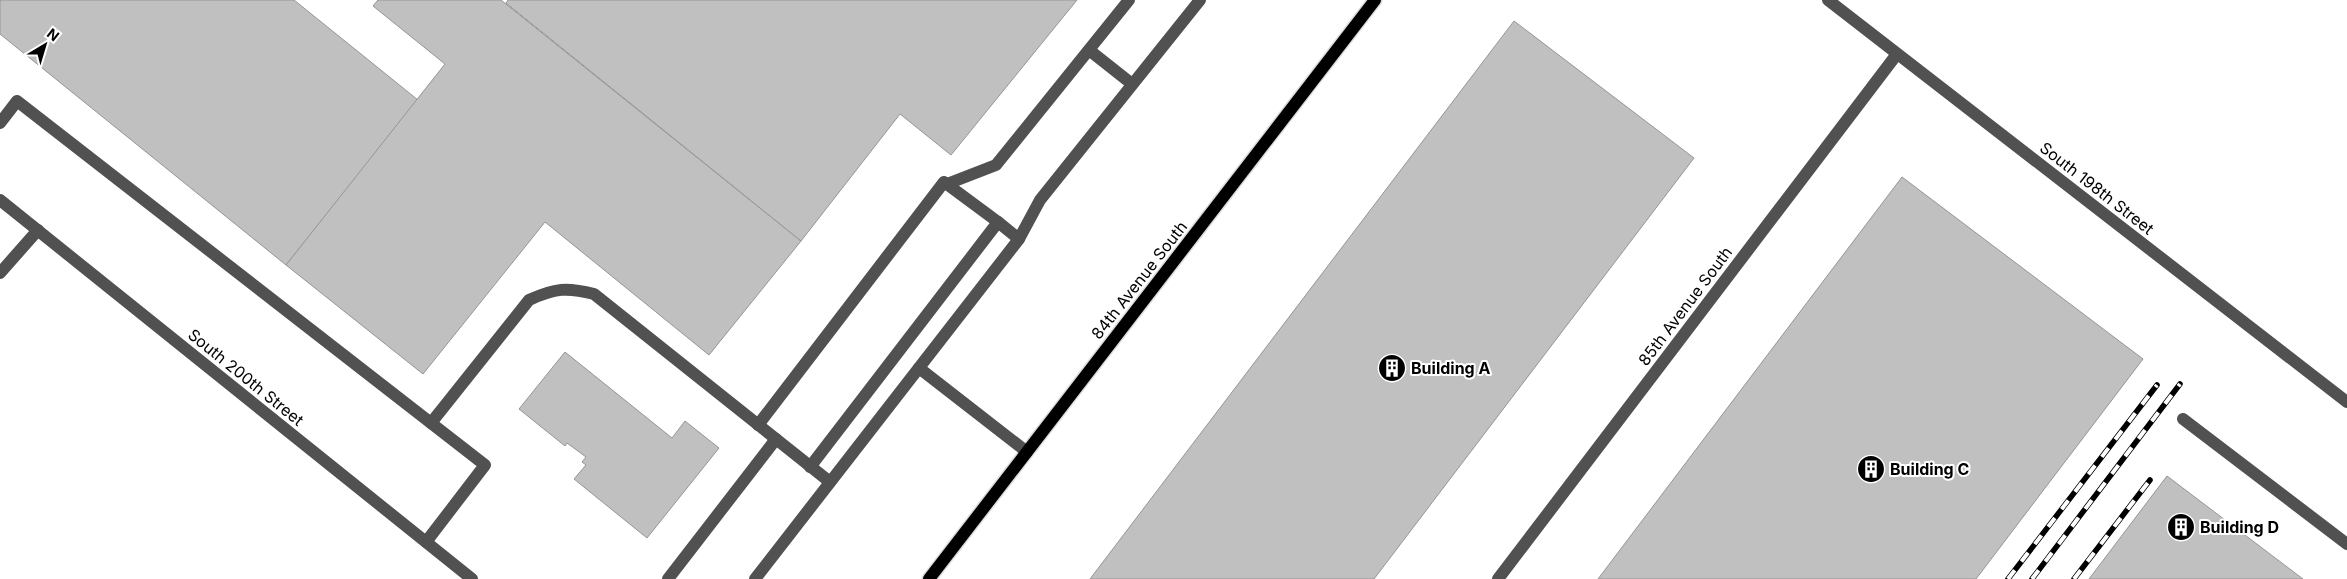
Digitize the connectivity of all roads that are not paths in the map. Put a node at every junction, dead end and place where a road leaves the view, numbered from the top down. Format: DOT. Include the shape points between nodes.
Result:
graph roads {
  1 [pos="1129,0"];
  2 [pos="1200,0"];
  3 [pos="1375,0"];
  4 [pos="1828,0"];
  5 [pos="1089,50"];
  6 [pos="1897,54"];
  7 [pos="1132,84"];
  8 [pos="0,123"];
  9 [pos="947,184"];
  10 [pos="0,200"];
  11 [pos="998,222"];
  12 [pos="38,230"];
  13 [pos="1019,239"];
  14 [pos="0,273"];
  15 [pos="919,368"];
  16 [pos="2347,402"];
  17 [pos="2183,419"];
  18 [pos="431,423"];
  19 [pos="758,425"];
  20 [pos="776,439"];
  21 [pos="1027,452"];
  22 [pos="810,467"];
  23 [pos="830,482"];
  24 [pos="426,542"];
  25 [pos="2347,544"];
  26 [pos="472,579"];
  27 [pos="668,579"];
  28 [pos="755,579"];
  29 [pos="929,579"];
  30 [pos="1498,579"];
  1 -- 5 [label="street"];
  2 -- 7 [label="street"];
  3 -- 21 [label="main road, 84th Avenue South"];
  4 -- 6 [label="street, South 198th Street"];
  5 -- 7 [label="street"];
  5 -- 9 [label="street" via="996,165"];
  6 -- 16 [label="street, South 198th Street"];
  6 -- 30 [label="street, 85th Avenue South"];
  7 -- 13 [label="street" via="1040,200"];
  8 -- 18 [label="street" via="17,101"];
  9 -- 11 [label="street"];
  9 -- 19 [label="street" via="944,182"];
  10 -- 12 [label="street, South 200th Street"];
  11 -- 13 [label="street"];
  11 -- 22 [label="street"];
  12 -- 14 [label="street"];
  12 -- 24 [label="street, South 200th Street"];
  13 -- 15 [label="street"];
  15 -- 21 [label="street"];
  15 -- 23 [label="street"];
  17 -- 25 [label="street"];
  18 -- 19 [label="street" via="529,300 550,290 573,288 594,294"];
  18 -- 24 [label="street" via="486,465"];
  19 -- 20 [label="street"];
  20 -- 22 [label="street"];
  20 -- 27 [label="street"];
  21 -- 29 [label="main road, 84th Avenue South"];
  22 -- 23 [label="street"];
  23 -- 28 [label="street"];
  24 -- 26 [label="street, South 200th Street"];
}
